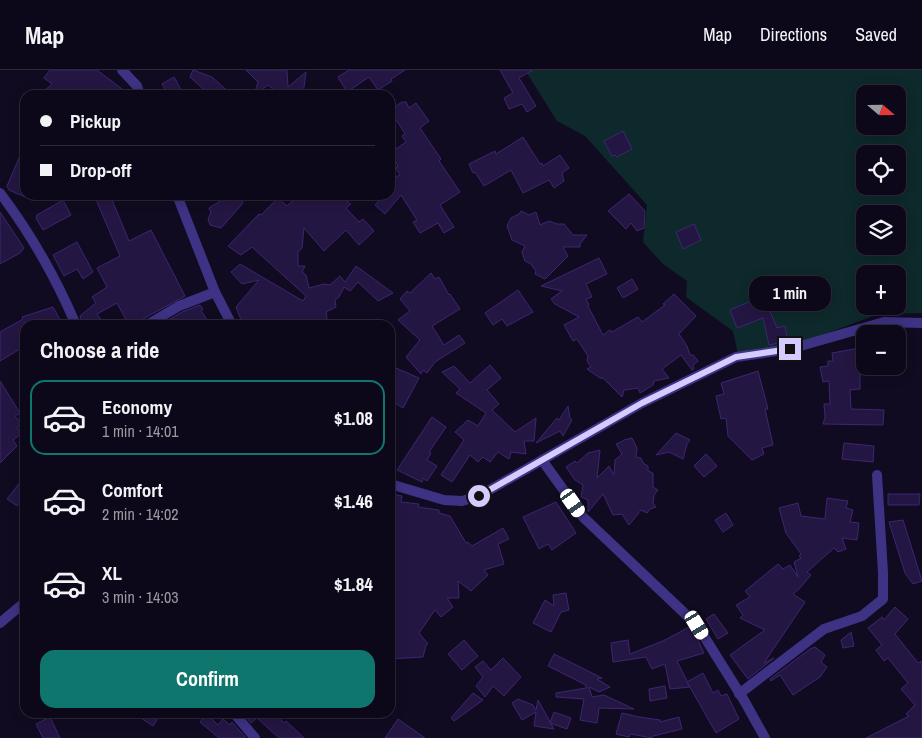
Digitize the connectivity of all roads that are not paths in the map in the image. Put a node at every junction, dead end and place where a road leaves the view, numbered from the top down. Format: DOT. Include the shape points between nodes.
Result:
graph roads {
  1 [pos="122,70"];
  2 [pos="138,90"];
  3 [pos="0,193"];
  4 [pos="179,200"];
  5 [pos="215,292"];
  6 [pos="74,320"];
  7 [pos="155,320"];
  8 [pos="229,320"];
  9 [pos="922,323"];
  10 [pos="542,460"];
  11 [pos="877,475"];
  12 [pos="395,485"];
  13 [pos="20,606"];
  14 [pos="0,623"];
  15 [pos="739,694"];
  16 [pos="238,718"];
  17 [pos="255,738"];
  18 [pos="765,738"];
  1 -- 2 [label="street"];
  3 -- 6 [label="street" via="25,227"];
  4 -- 5 [label="street"];
  5 -- 7 [label="street" via="179,306"];
  5 -- 8 [label="street"];
  9 -- 10 [label="street" via="884,322 790,349 736,357 642,403"];
  10 -- 12 [label="street" via="479,496 462,501 444,500"];
  10 -- 15 [label="street" via="583,517 697,625"];
  11 -- 15 [label="street" via="883,599 862,616 824,629"];
  13 -- 14 [label="street"];
  15 -- 18 [label="street"];
  16 -- 17 [label="street"];
}
